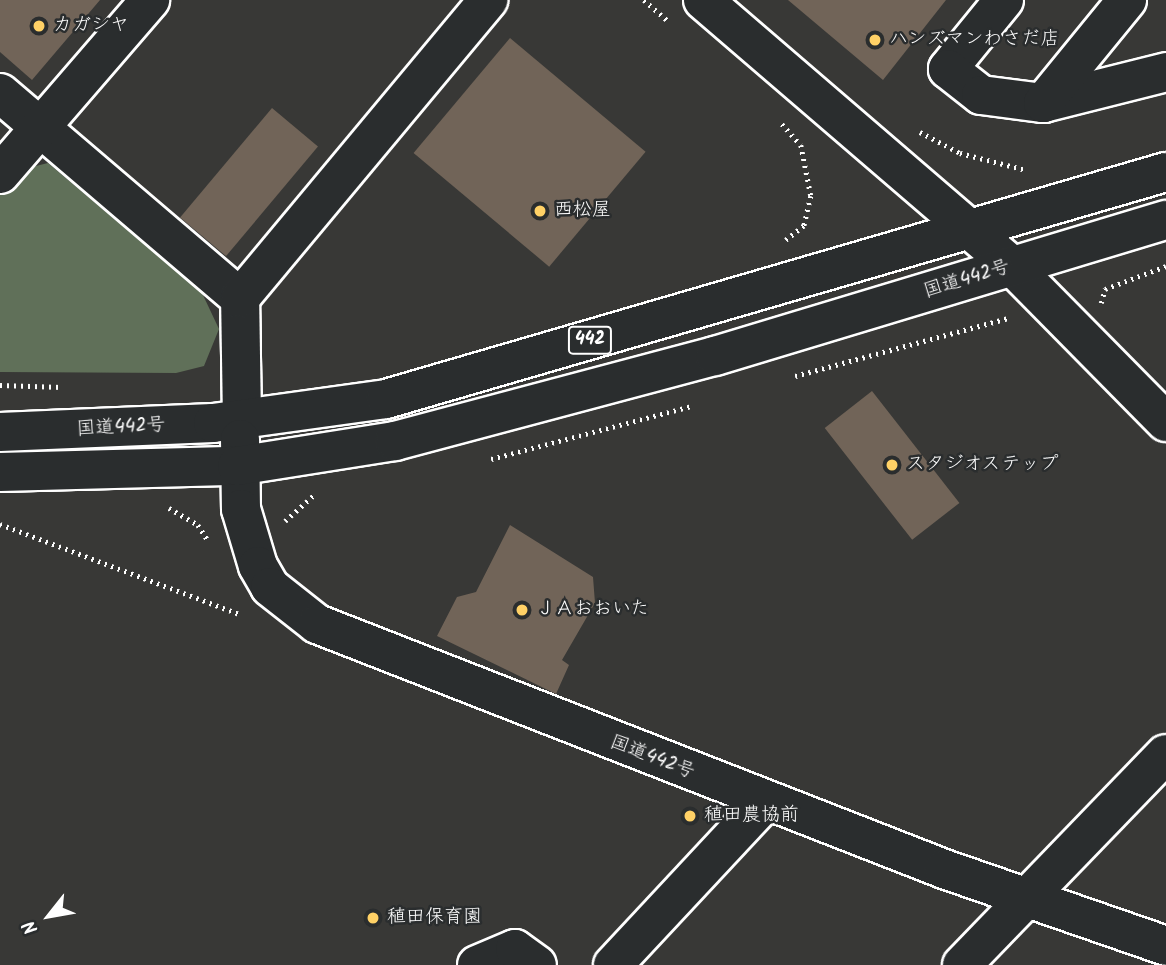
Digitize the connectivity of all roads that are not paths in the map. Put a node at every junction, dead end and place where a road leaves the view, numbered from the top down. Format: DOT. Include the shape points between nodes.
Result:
graph roads {
  1 [pos="150,0"];
  2 [pos="488,0"];
  3 [pos="704,0"];
  4 [pos="1004,0"];
  5 [pos="1126,0"];
  6 [pos="1166,72"];
  7 [pos="0,93"];
  8 [pos="1043,103"];
  9 [pos="40,128"];
  10 [pos="1166,172"];
  11 [pos="0,174"];
  12 [pos="1166,220"];
  13 [pos="970,229"];
  14 [pos="1012,266"];
  15 [pos="240,298"];
  16 [pos="242,420"];
  17 [pos="1166,422"];
  18 [pos="0,432"];
  19 [pos="237,466"];
  20 [pos="0,472"];
  21 [pos="1166,754"];
  22 [pos="765,802"];
  23 [pos="1021,899"];
  24 [pos="1166,946"];
  25 [pos="477,965"];
  26 [pos="537,965"];
  27 [pos="613,965"];
  28 [pos="962,965"];
  1 -- 9 [label="main road"];
  2 -- 15 [label="main road"];
  3 -- 13 [label="main road"];
  4 -- 8 [label="main road" via="948,69 999,101"];
  5 -- 8 [label="main road"];
  6 -- 8 [label="main road"];
  7 -- 9 [label="main road"];
  9 -- 11 [label="main road"];
  9 -- 15 [label="main road"];
  10 -- 13 [label="main road, 国道442号 / 442"];
  12 -- 14 [label="main road, 国道442号"];
  13 -- 14 [label="main road"];
  13 -- 16 [label="main road, 国道442号 / 442" via="386,399"];
  14 -- 17 [label="main road"];
  14 -- 19 [label="main road, 国道442号" via="544,405 395,441"];
  15 -- 16 [label="main road"];
  16 -- 18 [label="main road, 国道442号 / 442"];
  16 -- 19 [label="main road, 国道442号"];
  19 -- 20 [label="main road, 国道442号"];
  19 -- 22 [label="main road, 国道442号" via="258,566 270,587 308,618"];
  21 -- 23 [label="main road"];
  22 -- 23 [label="main road, 国道442号"];
  22 -- 27 [label="main road"];
  23 -- 24 [label="main road, 国道442号"];
  23 -- 28 [label="main road"];
  25 -- 26 [label="main road" via="515,948"];
}
